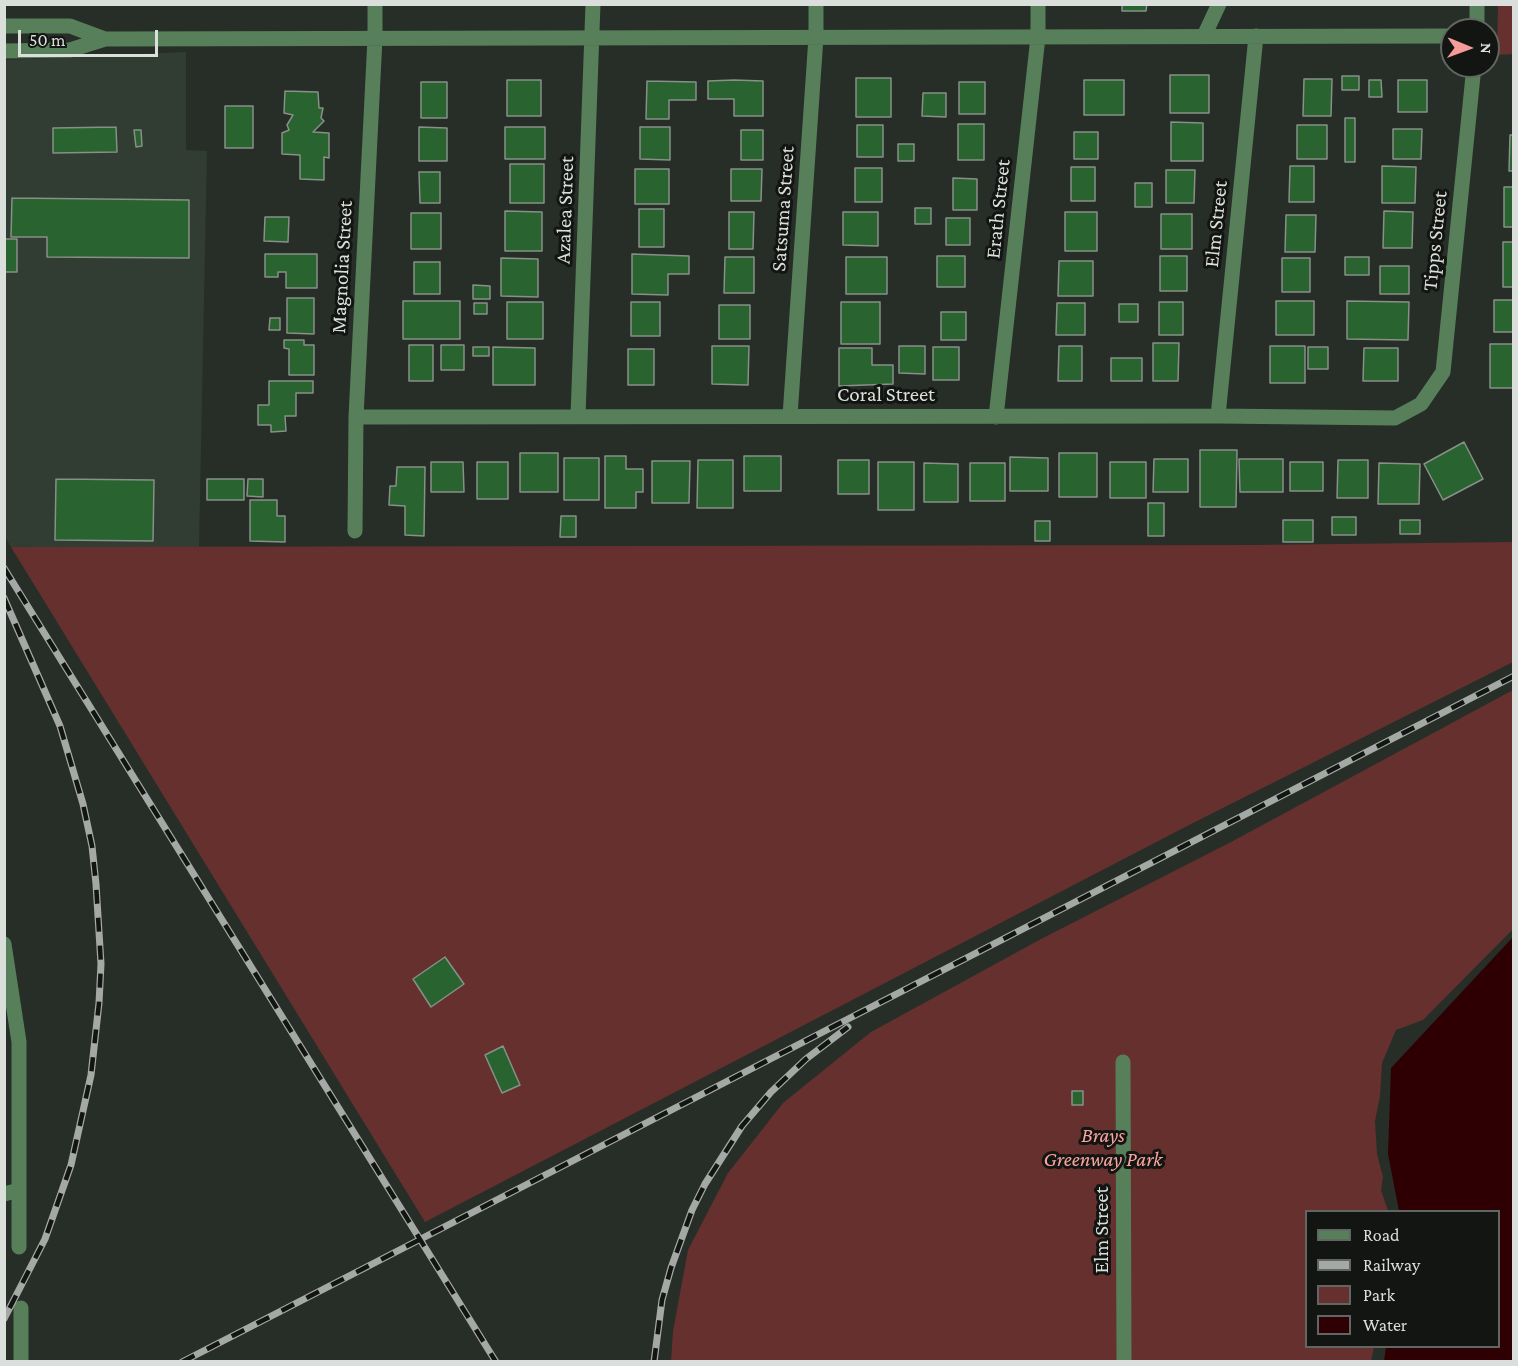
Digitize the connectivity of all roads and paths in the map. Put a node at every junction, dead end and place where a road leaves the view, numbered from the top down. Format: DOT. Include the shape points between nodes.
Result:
graph roads {
  1 [pos="375,4"];
  2 [pos="593,4"];
  3 [pos="816,4"];
  4 [pos="1038,4"];
  5 [pos="1219,4"];
  6 [pos="4,26"];
  7 [pos="1204,36"];
  8 [pos="1256,36"];
  9 [pos="1440,36"];
  10 [pos="816,37"];
  11 [pos="1038,37"];
  12 [pos="375,38"];
  13 [pos="593,38"];
  14 [pos="105,39"];
  15 [pos="4,51"];
  16 [pos="1473,78"];
  17 [pos="1412,409"];
  18 [pos="578,416"];
  19 [pos="790,416"];
  20 [pos="1218,416"];
  21 [pos="356,417"];
  22 [pos="996,417"];
  23 [pos="355,531"];
  24 [pos="4,944"];
  25 [pos="1123,1062"];
  26 [pos="12,1192"];
  27 [pos="19,1247"];
  28 [pos="21,1308"];
  29 [pos="21,1362"];
  30 [pos="1124,1362"];
  1 -- 12 [label="street, Magnolia Street"];
  2 -- 13 [label="street, Azalea Street"];
  3 -- 10 [label="street, Satsuma Street"];
  4 -- 11 [label="street, Erath Street"];
  5 -- 7 [label="street"];
  6 -- 14 [label="street" via="70,26"];
  7 -- 8 [label="street"];
  7 -- 11 [label="street"];
  8 -- 9 [label="street"];
  8 -- 20 [label="street, Elm Street"];
  10 -- 11 [label="street"];
  10 -- 13 [label="street"];
  10 -- 19 [label="street, Satsuma Street"];
  11 -- 22 [label="street, Erath Street"];
  12 -- 13 [label="street"];
  12 -- 14 [label="street"];
  12 -- 21 [label="street, Magnolia Street"];
  13 -- 18 [label="street, Azalea Street"];
  14 -- 15 [label="street" via="70,50"];
  16 -- 17 [label="street, Tipps Street" via="1443,372 1421,404"];
  17 -- 20 [label="street, Coral Street" via="1395,418"];
  18 -- 19 [label="street, Coral Street"];
  18 -- 21 [label="street, Coral Street"];
  19 -- 22 [label="street, Coral Street"];
  20 -- 22 [label="street, Coral Street"];
  21 -- 23 [label="street, Magnolia Street"];
  24 -- 26 [label="street" via="19,1042"];
  25 -- 30 [label="street, Elm Street"];
  26 -- 27 [label="street"];
  28 -- 29 [label="street"];
}
